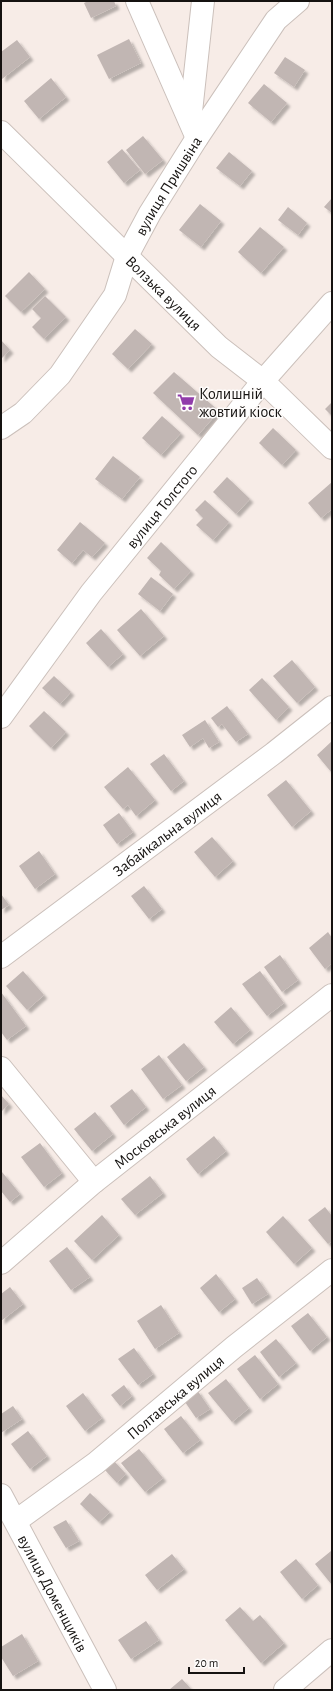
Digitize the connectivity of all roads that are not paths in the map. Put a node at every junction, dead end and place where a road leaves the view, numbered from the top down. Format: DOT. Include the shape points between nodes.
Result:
graph roads {
  1 [pos="137,1"];
  2 [pos="203,1"];
  3 [pos="298,1"];
  4 [pos="193,130"];
  5 [pos="1,132"];
  6 [pos="127,256"];
  7 [pos="332,303"];
  8 [pos="263,381"];
  9 [pos="1,428"];
  10 [pos="332,448"];
  11 [pos="332,707"];
  12 [pos="1,717"];
  13 [pos="1,957"];
  14 [pos="332,995"];
  15 [pos="1,1068"];
  16 [pos="94,1182"];
  17 [pos="1,1263"];
  18 [pos="332,1270"];
  19 [pos="1,1495"];
  20 [pos="16,1521"];
  21 [pos="332,1650"];
  22 [pos="105,1690"];
  23 [pos="285,1690"];
  1 -- 4 [label="street"];
  2 -- 4 [label="street"];
  3 -- 4 [label="street, вулиця Пришвіна" via="276,20"];
  4 -- 6 [label="street, вулиця Пришвіна"];
  5 -- 6 [label="street, Волзька вулиця"];
  6 -- 8 [label="street, Волзька вулиця" via="219,347"];
  6 -- 9 [label="street, вулиця Пришвіна" via="115,295 60,375 23,413"];
  7 -- 8 [label="street, вулиця Толстого"];
  8 -- 10 [label="street, Волзька вулиця"];
  8 -- 12 [label="street, вулиця Толстого" via="91,593"];
  11 -- 13 [label="street, Забайкальна вулиця"];
  14 -- 16 [label="street, Московська вулиця"];
  15 -- 16 [label="street"];
  16 -- 17 [label="street, Московська вулиця"];
  18 -- 20 [label="street, Полтавська вулиця" via="234,1347 96,1463"];
  19 -- 20 [label="street, вулиця Доменщиків"];
  20 -- 22 [label="street, вулиця Доменщиків"];
  21 -- 23 [label="street"];
}
